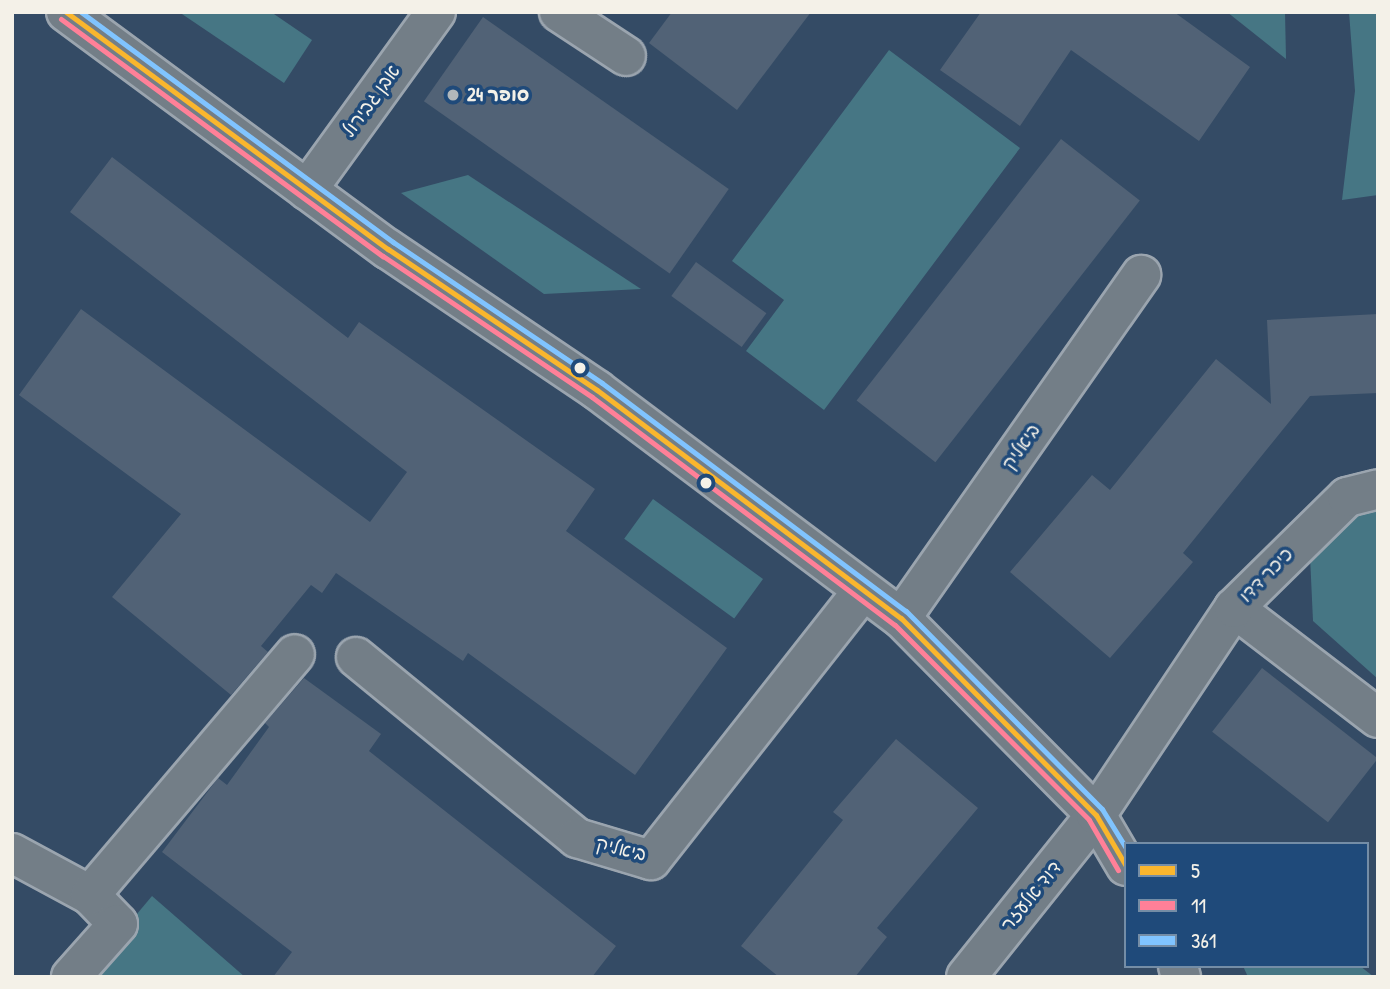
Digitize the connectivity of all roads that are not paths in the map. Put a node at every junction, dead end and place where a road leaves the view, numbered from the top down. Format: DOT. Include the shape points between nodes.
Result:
graph roads {
  1 [pos="66,12"];
  2 [pos="436,12"];
  3 [pos="559,12"];
  4 [pos="626,56"];
  5 [pos="307,190"];
  6 [pos="1141,275"];
  7 [pos="1378,489"];
  8 [pos="863,592"];
  9 [pos="1234,608"];
  10 [pos="901,618"];
  11 [pos="295,654"];
  12 [pos="356,657"];
  13 [pos="1378,718"];
  14 [pos="1096,815"];
  15 [pos="12,853"];
  16 [pos="1124,863"];
  17 [pos="90,895"];
  18 [pos="71,977"];
  19 [pos="966,977"];
  1 -- 5 [label="street"];
  2 -- 5 [label="street, אבן גבירול"];
  3 -- 4 [label="street"];
  5 -- 8 [label="street" via="597,390"];
  6 -- 10 [label="street, ביאליק"];
  7 -- 9 [label="street, כיכר דדו" via="1347,497"];
  8 -- 10 [label="street"];
  8 -- 12 [label="street, ביאליק" via="651,860 578,838"];
  9 -- 13 [label="street, כיכר דדו"];
  9 -- 14 [label="street, דוד אלעזר"];
  10 -- 14 [label="street"];
  11 -- 17 [label="street"];
  14 -- 16 [label="street"];
  14 -- 19 [label="street, דוד אלעזר"];
  15 -- 17 [label="street"];
  17 -- 18 [label="street" via="118,924"];
}
